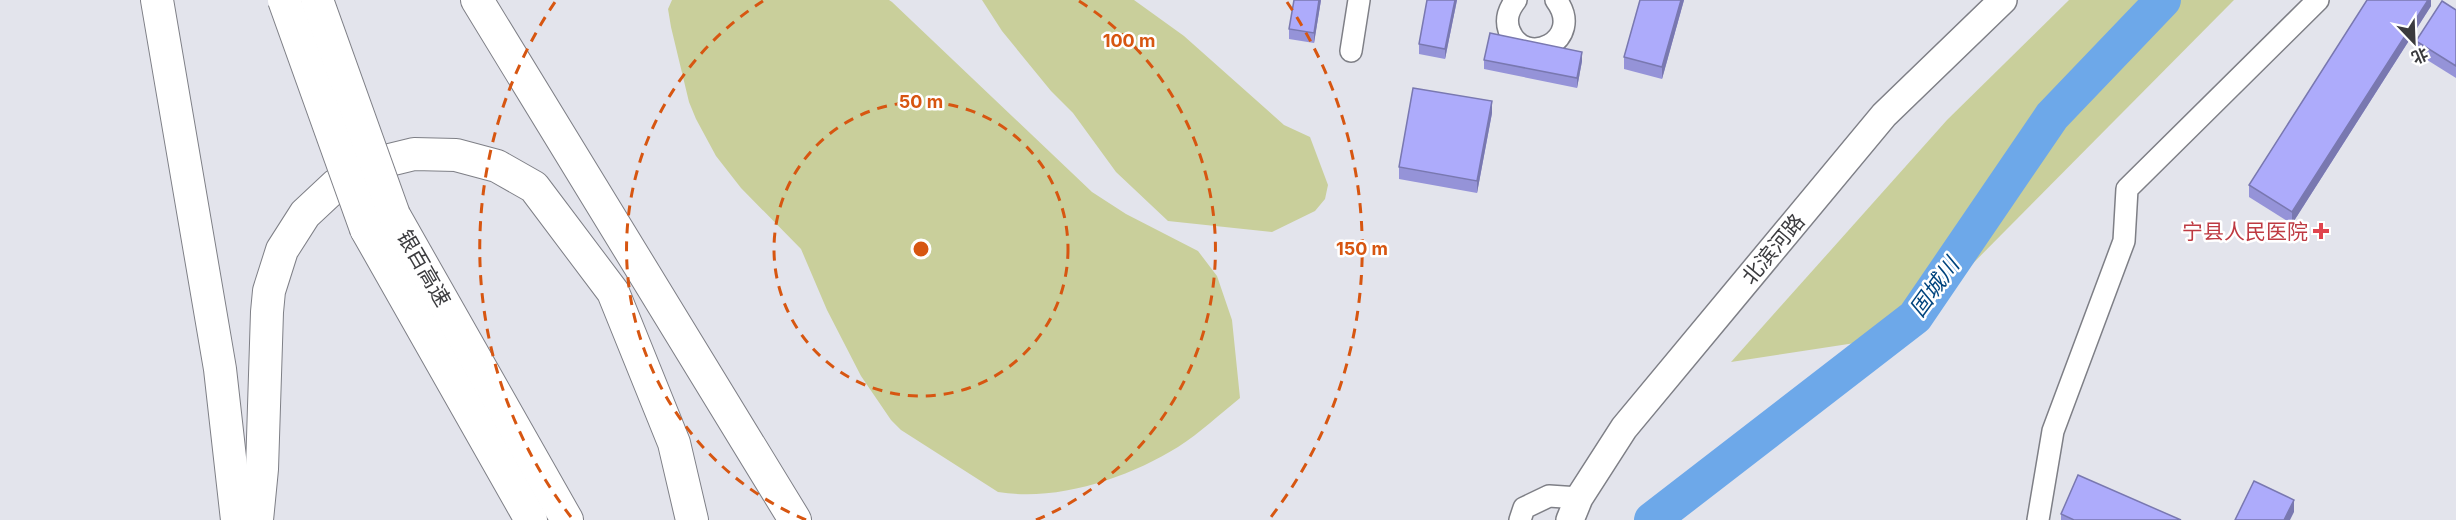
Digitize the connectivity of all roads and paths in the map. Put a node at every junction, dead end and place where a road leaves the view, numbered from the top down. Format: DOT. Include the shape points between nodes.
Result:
graph roads {
  1 [pos="158,0"];
  2 [pos="284,0"];
  3 [pos="317,0"];
  4 [pos="477,0"];
  5 [pos="1359,0"];
  6 [pos="1515,0"];
  7 [pos="1556,0"];
  8 [pos="2003,0"];
  9 [pos="2318,0"];
  10 [pos="1351,51"];
  11 [pos="1574,509"];
  12 [pos="237,520"];
  13 [pos="257,520"];
  14 [pos="531,520"];
  15 [pos="567,520"];
  16 [pos="692,520"];
  17 [pos="795,520"];
  18 [pos="1520,520"];
  19 [pos="2038,520"];
  1 -- 12 [label="highway" via="220,369"];
  2 -- 14 [label="highway, 银百高速, bridge" via="366,229"];
  3 -- 15 [label="highway, 银百高速, bridge" via="394,215"];
  4 -- 17 [label="highway"];
  5 -- 10 [label="street"];
  6 -- 7 [label="street" via="1507,16 1510,34 1532,49 1550,45 1562,33 1564,15"];
  8 -- 11 [label="main road, 北滨河路" via="1884,115 1624,428"];
  9 -- 19 [label="street" via="2127,189 2124,241 2053,431"];
  11 -- 18 [label="street" via="1549,496 1524,508"];
  13 -- 16 [label="highway" via="267,312 282,250 304,214 336,185 373,164 435,153 487,162 534,187 613,292 674,443"];
}
